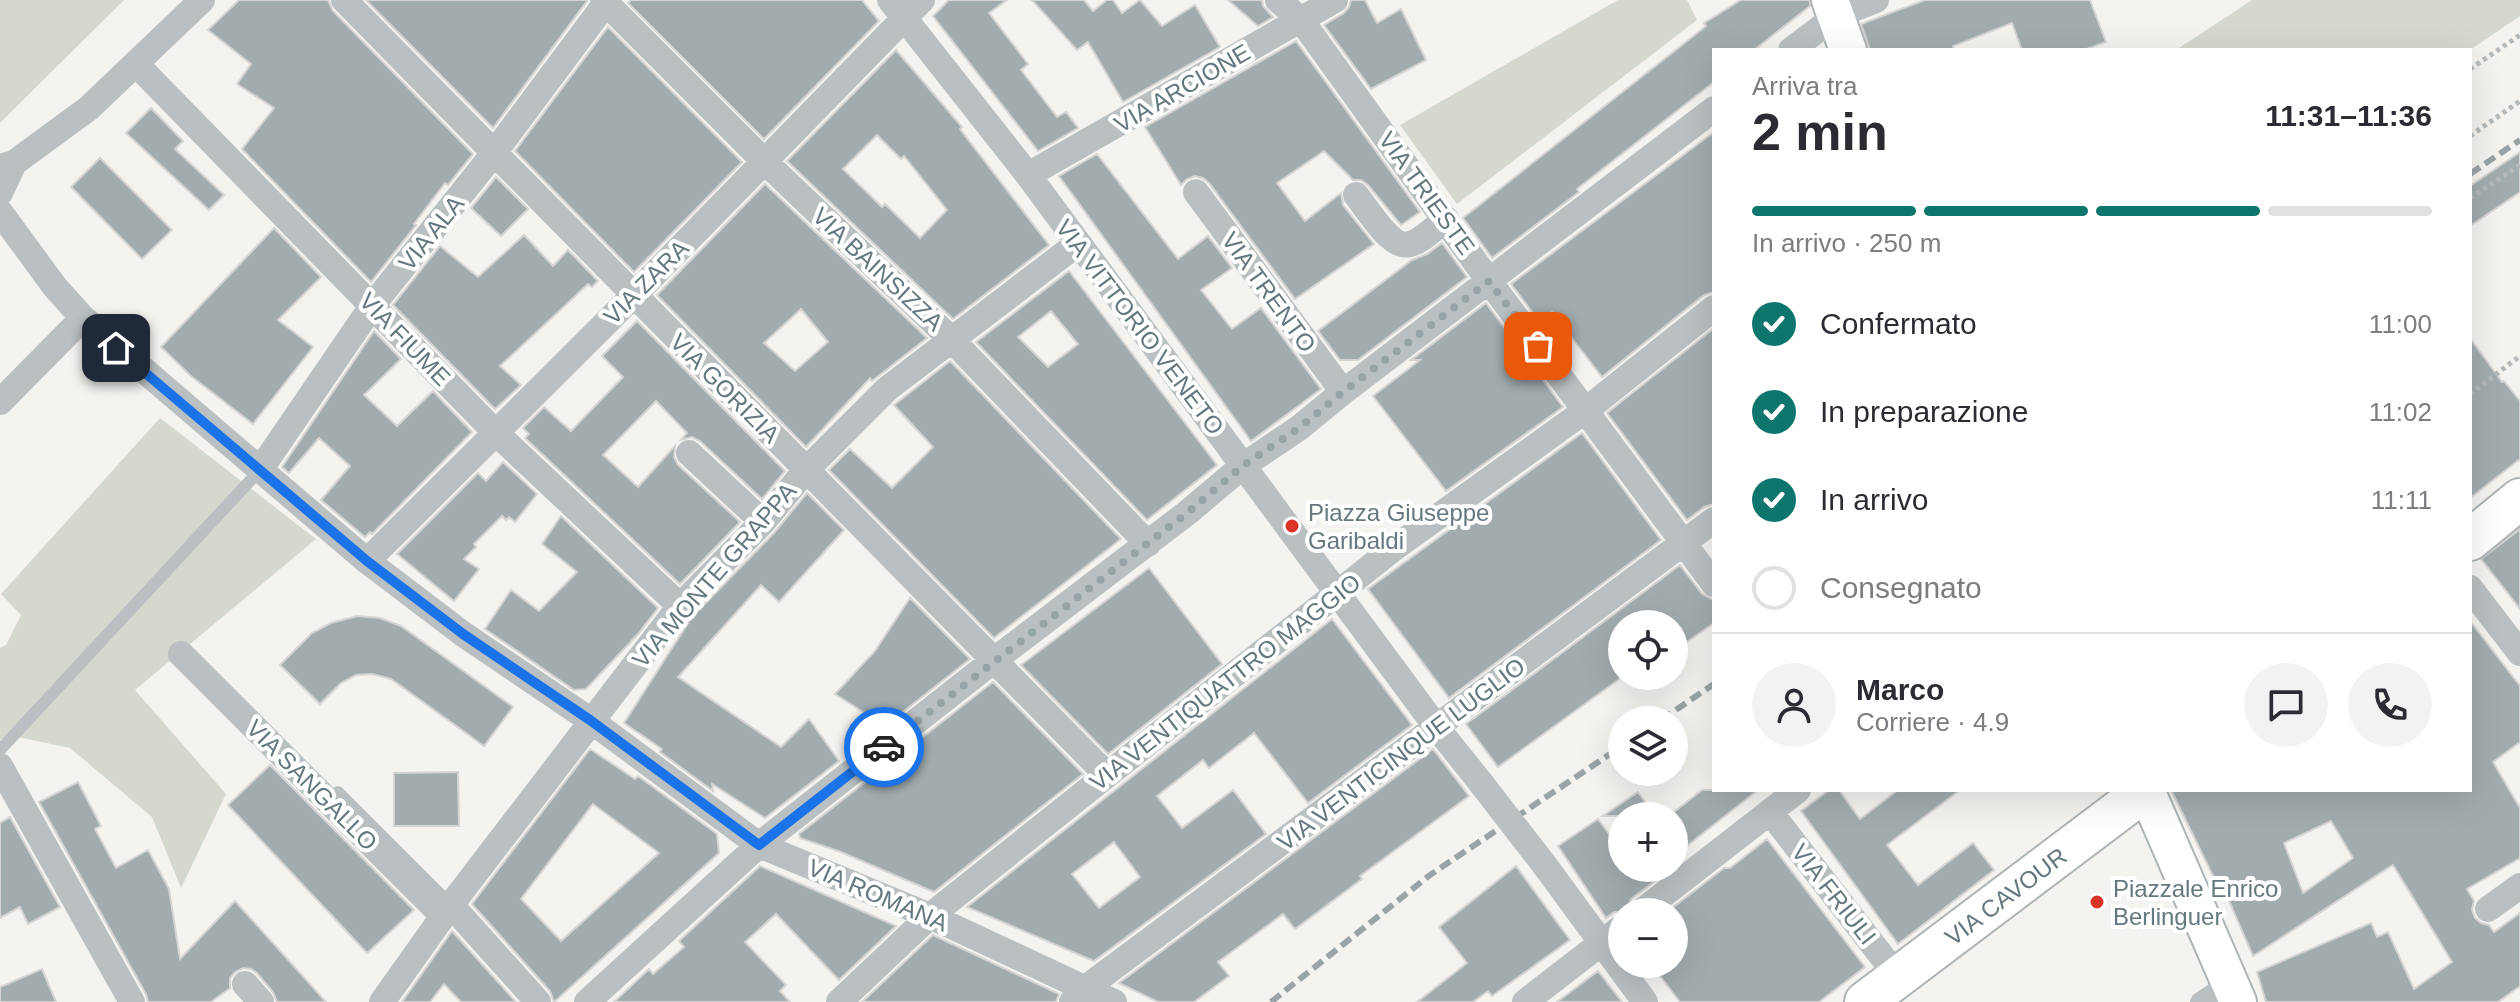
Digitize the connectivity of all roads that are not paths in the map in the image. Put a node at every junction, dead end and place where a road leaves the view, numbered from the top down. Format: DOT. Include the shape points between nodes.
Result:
graph roads {
  1 [pos="202,0"];
  2 [pos="344,0"];
  3 [pos="1278,0"];
  4 [pos="1335,0"];
  5 [pos="1876,0"];
  6 [pos="606,1"];
  7 [pos="906,6"];
  8 [pos="1833,8"];
  9 [pos="1301,20"];
  10 [pos="1793,48"];
  11 [pos="1847,48"];
  12 [pos="137,65"];
  13 [pos="1712,111"];
  14 [pos="494,153"];
  15 [pos="765,162"];
  16 [pos="7,165"];
  17 [pos="1028,175"];
  18 [pos="1196,192"];
  19 [pos="0,193"];
  20 [pos="1356,195"];
  21 [pos="0,212"];
  22 [pos="1446,219"];
  23 [pos="1077,244"];
  24 [pos="0,246"];
  25 [pos="1489,281"];
  26 [pos="55,287"];
  27 [pos="633,296"];
  28 [pos="372,306"];
  29 [pos="1712,310"];
  30 [pos="83,318"];
  31 [pos="951,339"];
  32 [pos="1343,392"];
  33 [pos="0,402"];
  34 [pos="1586,410"];
  35 [pos="496,433"];
  36 [pos="689,453"];
  37 [pos="1244,465"];
  38 [pos="260,470"];
  39 [pos="806,470"];
  40 [pos="2520,499"];
  41 [pos="763,522"];
  42 [pos="1712,522"];
  43 [pos="2472,538"];
  44 [pos="1685,542"];
  45 [pos="1148,544"];
  46 [pos="367,561"];
  47 [pos="1712,581"];
  48 [pos="2472,591"];
  49 [pos="1338,594"];
  50 [pos="680,606"];
  51 [pos="2520,653"];
  52 [pos="181,654"];
  53 [pos="993,661"];
  54 [pos="590,720"];
  55 [pos="1437,728"];
  56 [pos="0,750"];
  57 [pos="0,766"];
  58 [pos="1107,775"];
  59 [pos="338,792"];
  60 [pos="1795,792"];
  61 [pos="2143,792"];
  62 [pos="2147,792"];
  63 [pos="1770,812"];
  64 [pos="759,845"];
  65 [pos="2520,886"];
  66 [pos="1659,898"];
  67 [pos="2488,909"];
  68 [pos="447,911"];
  69 [pos="930,916"];
  70 [pos="1608,938"];
  71 [pos="1601,943"];
  72 [pos="1898,977"];
  73 [pos="1079,995"];
  74 [pos="2222,996"];
  75 [pos="132,1002"];
  76 [pos="382,1002"];
  77 [pos="538,1002"];
  78 [pos="587,1002"];
  79 [pos="839,1002"];
  80 [pos="1114,1002"];
  81 [pos="1525,1002"];
  82 [pos="1645,1002"];
  83 [pos="1865,1002"];
  1 -- 12 [label="street"];
  2 -- 14 [label="street, VIA GORIZIA"];
  3 -- 9 [label="street, VIA TRIESTE"];
  4 -- 9 [label="street, VIA ARCIONE"];
  5 -- 8 [label="street"];
  6 -- 14 [label="street, VIA ALA"];
  6 -- 15 [label="street, VIA BAINSIZZA"];
  7 -- 15 [label="street, VIA ZARA"];
  7 -- 17 [label="street, VIA VITTORIO VENETO"];
  8 -- 10 [label="street"];
  8 -- 11 [label="main road"];
  9 -- 17 [label="street, VIA ARCIONE"];
  9 -- 22 [label="street, VIA TRIESTE"];
  12 -- 16 [label="street" via="89,108"];
  12 -- 28 [label="street, VIA FIUME"];
  13 -- 25 [label="street"];
  14 -- 27 [label="street, VIA GORIZIA"];
  14 -- 28 [label="street, VIA ALA"];
  15 -- 27 [label="street, VIA ZARA"];
  15 -- 31 [label="street, VIA BAINSIZZA"];
  16 -- 19 [label="street"];
  17 -- 23 [label="street, VIA VITTORIO VENETO"];
  18 -- 32 [label="street, VIA TRENTO"];
  20 -- 22 [label="street, VIA TRIESTE" via="1388,236 1402,245"];
  21 -- 26 [label="street, VIA ROMANA"];
  22 -- 25 [label="street, VIA TRIESTE"];
  23 -- 31 [label="street, VIA MONTE GRAPPA"];
  23 -- 37 [label="street, VIA VITTORIO VENETO"];
  24 -- 26 [label="street, VIA ROMANA"];
  25 -- 32 [label="street"];
  25 -- 34 [label="street, VIA TRIESTE"];
  26 -- 30 [label="street, VIA ROMANA"];
  27 -- 35 [label="street, VIA ZARA"];
  27 -- 39 [label="street, VIA GORIZIA"];
  28 -- 35 [label="street, VIA FIUME"];
  28 -- 38 [label="street, VIA ALA"];
  29 -- 34 [label="street, VIA VENTIQUATTRO MAGGIO"];
  30 -- 33 [label="street"];
  30 -- 38 [label="street, VIA ROMANA"];
  31 -- 39 [label="street, VIA MONTE GRAPPA" via="897,380"];
  31 -- 45 [label="street, VIA BAINSIZZA"];
  32 -- 37 [label="street"];
  34 -- 44 [label="street, VIA TRIESTE"];
  34 -- 49 [label="street, VIA VENTIQUATTRO MAGGIO"];
  35 -- 46 [label="street, VIA ZARA"];
  35 -- 50 [label="street, VIA FIUME"];
  36 -- 41 [label="street, VIA MONTE GRAPPA"];
  37 -- 45 [label="street"];
  37 -- 49 [label="street, VIA VITTORIO VENETO"];
  38 -- 46 [label="street, VIA ROMANA"];
  38 -- 56 [label="lane"];
  39 -- 41 [label="street, VIA MONTE GRAPPA"];
  39 -- 53 [label="street, VIA GORIZIA"];
  40 -- 43 [label="main road"];
  41 -- 50 [label="street, VIA MONTE GRAPPA"];
  42 -- 44 [label="street, VIA VENTICINQUE LUGLIO"];
  44 -- 47 [label="street, VIA TRIESTE"];
  44 -- 55 [label="street, VIA VENTICINQUE LUGLIO"];
  45 -- 53 [label="street"];
  46 -- 54 [label="street, VIA ROMANA"];
  48 -- 51 [label="street"];
  49 -- 55 [label="street, VIA VITTORIO VENETO"];
  49 -- 58 [label="street, VIA VENTIQUATTRO MAGGIO"];
  50 -- 54 [label="street, VIA MONTE GRAPPA"];
  52 -- 68 [label="street, VIA SANGALLO"];
  53 -- 58 [label="street, VIA GORIZIA"];
  53 -- 64 [label="street"];
  54 -- 64 [label="street, VIA ROMANA"];
  54 -- 68 [label="street, VIA MONTE GRAPPA"];
  55 -- 71 [label="street, VIA VITTORIO VENETO, bridge"];
  55 -- 73 [label="street, VIA VENTICINQUE LUGLIO"];
  57 -- 75 [label="street"];
  58 -- 69 [label="street, VIA VENTIQUATTRO MAGGIO"];
  59 -- 68 [label="lane, VIA SANGALLO"];
  60 -- 63 [label="street"];
  61 -- 72 [label="main road, VIA CAVOUR"];
  62 -- 74 [label="main road" via="2202,914"];
  63 -- 66 [label="street"];
  63 -- 72 [label="street, VIA FRIULI"];
  64 -- 69 [label="street, VIA ROMANA"];
  64 -- 78 [label="street"];
  65 -- 67 [label="street"];
  68 -- 76 [label="street, VIA MONTE GRAPPA"];
  68 -- 77 [label="street, VIA SANGALLO"];
  69 -- 73 [label="street, VIA ROMANA"];
  69 -- 79 [label="street, VIA VENTIQUATTRO MAGGIO"];
  70 -- 71 [label="street"];
  71 -- 81 [label="street"];
  71 -- 82 [label="street, VIA VITTORIO VENETO"];
  72 -- 83 [label="main road, VIA CAVOUR"];
  73 -- 80 [label="street, VIA ROMANA"];
}
